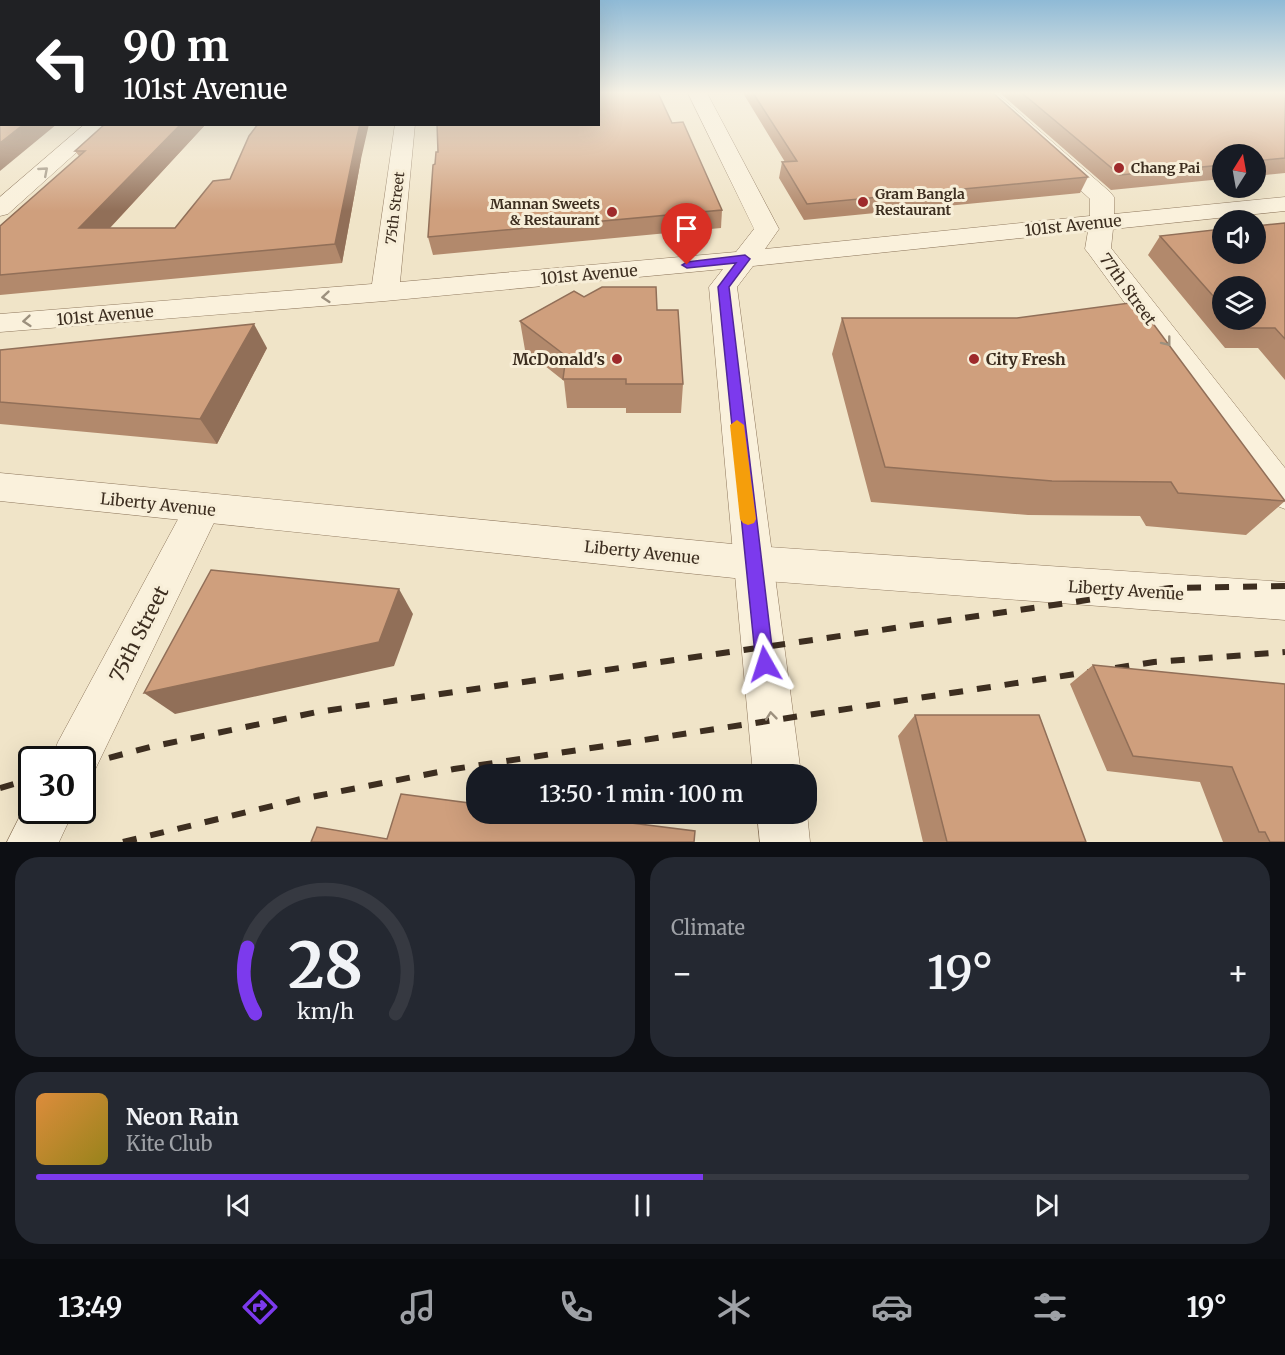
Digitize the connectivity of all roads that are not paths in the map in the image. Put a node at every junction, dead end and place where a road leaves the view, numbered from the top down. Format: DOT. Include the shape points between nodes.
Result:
graph roads {
  1 [pos="88,132"];
  2 [pos="404,132"];
  3 [pos="717,132"];
  4 [pos="1029,132"];
  5 [pos="1285,204"];
  6 [pos="0,209"];
  7 [pos="1102,222"];
  8 [pos="745,259"];
  9 [pos="384,292"];
  10 [pos="0,323"];
  11 [pos="0,487"];
  12 [pos="1285,495"];
  13 [pos="203,508"];
  14 [pos="753,563"];
  15 [pos="1285,602"];
  16 [pos="82,746"];
  17 [pos="776,764"];
  18 [pos="42,824"];
  19 [pos="783,824"];
  20 [pos="32,842"];
  21 [pos="785,842"];
  6 -- 1 [label="street, one-way"];
  2 -- 9 [label="street, 75th Street"];
  3 -- 8 [label="street" via="767,229"];
  4 -- 7 [label="street, 77th Street" via="1102,197"];
  5 -- 7 [label="street, 101st Avenue"];
  7 -- 8 [label="street, 101st Avenue"];
  7 -- 12 [label="street, 77th Street, one-way" via="1098,249"];
  8 -- 9 [label="street, 101st Avenue"];
  8 -- 14 [label="street" via="723,287"];
  9 -- 10 [label="street, 101st Avenue, one-way"];
  11 -- 13 [label="street, Liberty Avenue"];
  13 -- 14 [label="street, Liberty Avenue"];
  13 -- 16 [label="street, 75th Street"];
  14 -- 15 [label="street, Liberty Avenue"];
  17 -- 14 [label="street, one-way"];
  18 -- 20 [label="street"];
  19 -- 21 [label="street"];
}
